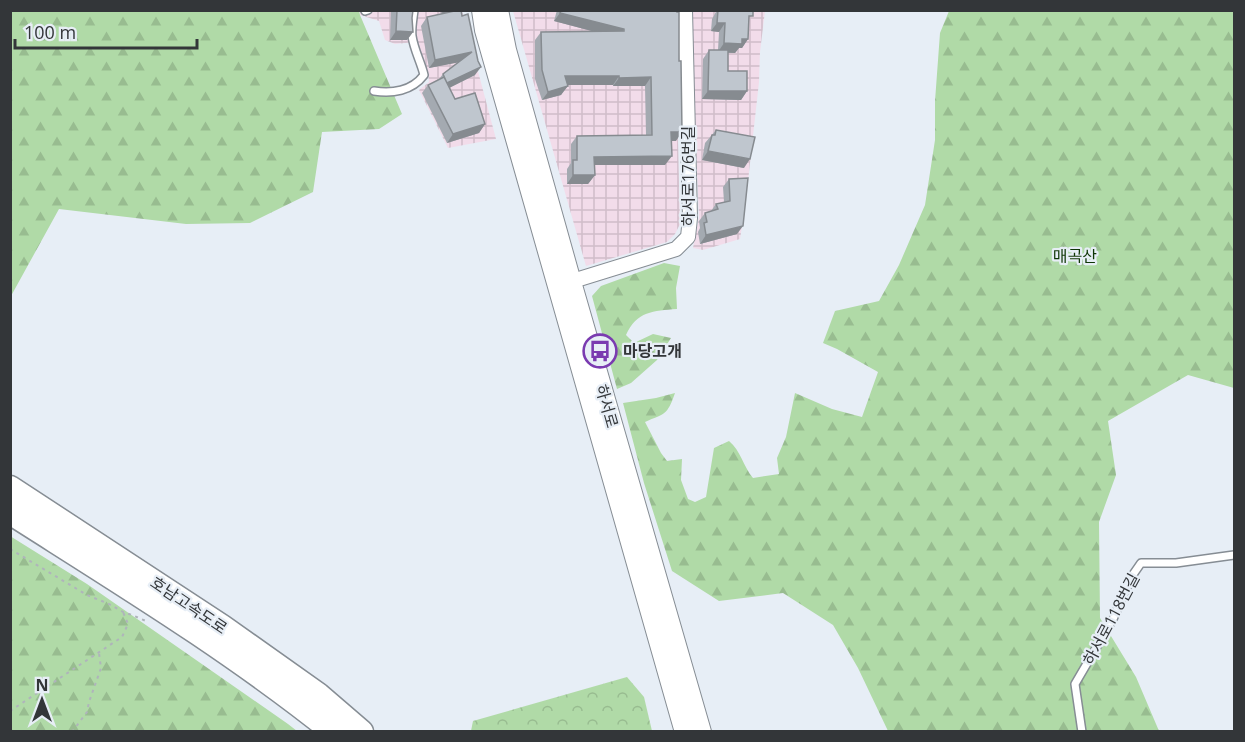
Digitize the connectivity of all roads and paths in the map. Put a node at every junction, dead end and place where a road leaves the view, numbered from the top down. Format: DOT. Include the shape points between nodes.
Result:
graph roads {
  1 [pos="414,10"];
  2 [pos="482,10"];
  3 [pos="498,10"];
  4 [pos="685,10"];
  5 [pos="374,91"];
  6 [pos="565,284"];
  7 [pos="10,488"];
  8 [pos="10,512"];
  9 [pos="10,549"];
  10 [pos="1234,555"];
  11 [pos="99,653"];
  12 [pos="10,711"];
  13 [pos="72,732"];
  14 [pos="334,732"];
  15 [pos="361,732"];
  16 [pos="685,732"];
  17 [pos="701,732"];
  18 [pos="1082,732"];
  1 -- 5 [label="lane" via="412,34 424,75 405,90"];
  2 -- 6 [label="main road, 하서로"];
  3 -- 6 [label="main road, 하서로"];
  4 -- 6 [label="street, 하서로176번길" via="688,237 676,249"];
  6 -- 16 [label="main road, 하서로"];
  6 -- 17 [label="main road, 하서로"];
  7 -- 15 [label="highway, 호남고속도로" via="222,627 318,695"];
  8 -- 14 [label="highway, 호남고속도로" via="193,629"];
  9 -- 11 [label="path" via="123,612 128,624 122,637"];
  10 -- 18 [label="lane, 하서로118번길" via="1141,563 1075,684"];
  11 -- 12 [label="path"];
  11 -- 13 [label="path" via="101,668 87,712"];
}
